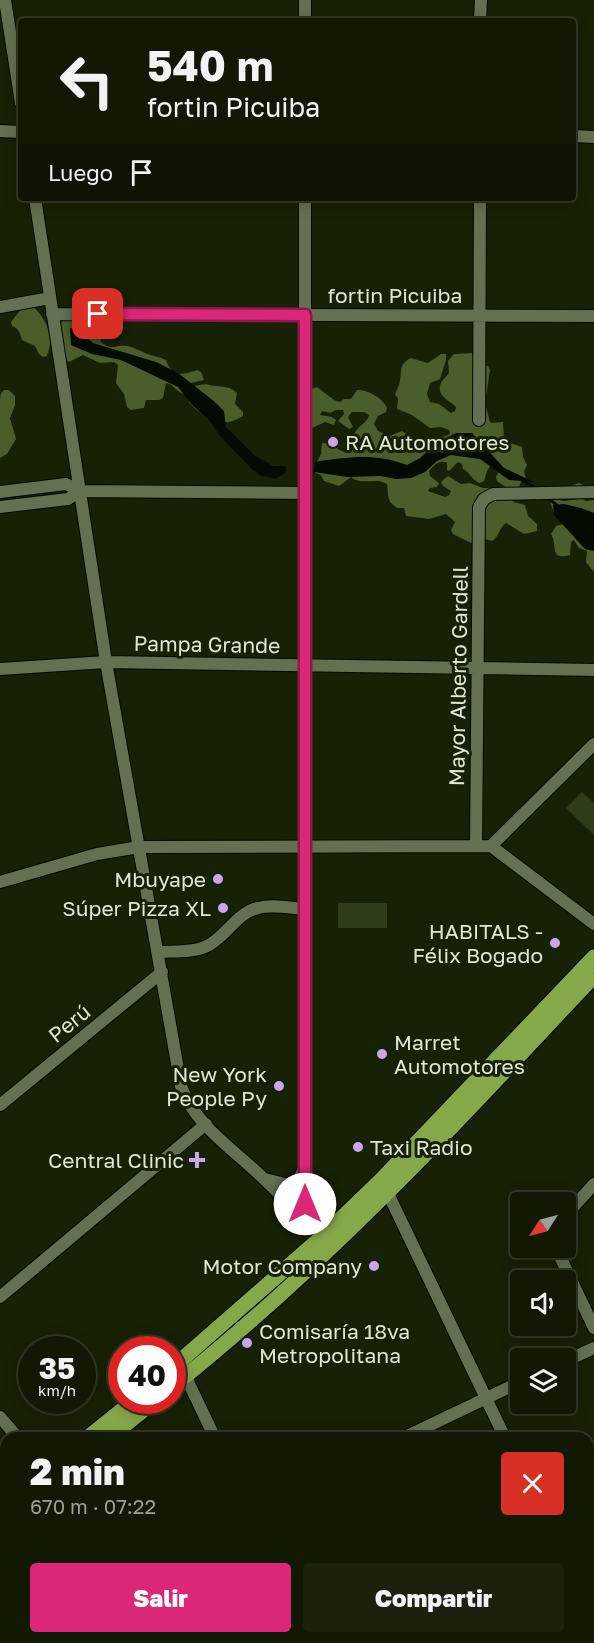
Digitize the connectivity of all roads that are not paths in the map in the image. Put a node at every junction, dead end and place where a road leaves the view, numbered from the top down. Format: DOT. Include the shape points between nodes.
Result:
graph roads {
  1 [pos="5,0"];
  2 [pos="305,0"];
  3 [pos="481,0"];
  4 [pos="305,18"];
  5 [pos="480,18"];
  6 [pos="18,84"];
  7 [pos="0,131"];
  8 [pos="18,132"];
  9 [pos="576,136"];
  10 [pos="594,137"];
  11 [pos="35,201"];
  12 [pos="305,201"];
  13 [pos="480,201"];
  14 [pos="50,298"];
  15 [pos="0,307"];
  16 [pos="52,314"];
  17 [pos="305,315"];
  18 [pos="480,315"];
  19 [pos="594,316"];
  20 [pos="478,420"];
  21 [pos="80,491"];
  22 [pos="0,492"];
  23 [pos="594,492"];
  24 [pos="305,493"];
  25 [pos="0,507"];
  26 [pos="106,662"];
  27 [pos="305,665"];
  28 [pos="478,668"];
  29 [pos="0,669"];
  30 [pos="594,670"];
  31 [pos="594,744"];
  32 [pos="476,846"];
  33 [pos="491,846"];
  34 [pos="305,847"];
  35 [pos="139,848"];
  36 [pos="0,882"];
  37 [pos="305,909"];
  38 [pos="594,924"];
  39 [pos="158,952"];
  40 [pos="594,957"];
  41 [pos="162,972"];
  42 [pos="594,976"];
  43 [pos="0,1105"];
  44 [pos="206,1124"];
  45 [pos="305,1167"];
  46 [pos="264,1178"];
  47 [pos="594,1184"];
  48 [pos="384,1186"];
  49 [pos="576,1204"];
  50 [pos="333,1236"];
  51 [pos="561,1258"];
  52 [pos="0,1297"];
  53 [pos="594,1328"];
  54 [pos="594,1348"];
  55 [pos="576,1356"];
  56 [pos="186,1364"];
  57 [pos="186,1382"];
  58 [pos="510,1388"];
  59 [pos="486,1399"];
  60 [pos="116,1414"];
  61 [pos="139,1414"];
  62 [pos="0,1417"];
  63 [pos="13,1432"];
  64 [pos="94,1432"];
  65 [pos="116,1432"];
  66 [pos="212,1432"];
  67 [pos="416,1432"];
  68 [pos="502,1432"];
  1 -- 6 [label="street"];
  2 -- 4 [label="street"];
  3 -- 5 [label="street"];
  7 -- 8 [label="street"];
  9 -- 10 [label="street"];
  11 -- 14 [label="street"];
  12 -- 17 [label="street"];
  13 -- 18 [label="street"];
  14 -- 15 [label="street"];
  14 -- 16 [label="street"];
  16 -- 17 [label="street, fortin Picuiba"];
  16 -- 21 [label="street"];
  17 -- 18 [label="street, fortin Picuiba"];
  17 -- 24 [label="street"];
  18 -- 19 [label="street, fortin Picuiba"];
  18 -- 20 [label="street"];
  21 -- 22 [label="street" via="66,484"];
  21 -- 24 [label="street"];
  21 -- 25 [label="street" via="68,499"];
  21 -- 26 [label="street"];
  23 -- 28 [label="street, Mayor Alberto Gardell" via="494,494 484,499 479,507"];
  24 -- 27 [label="street"];
  26 -- 27 [label="street, Pampa Grande"];
  26 -- 29 [label="street, Pampa Grande"];
  26 -- 35 [label="street"];
  27 -- 28 [label="street, Pampa Grande"];
  27 -- 34 [label="street"];
  28 -- 30 [label="street, Pampa Grande"];
  28 -- 32 [label="street, Mayor Alberto Gardell"];
  31 -- 33 [label="street"];
  32 -- 33 [label="street"];
  32 -- 34 [label="street"];
  33 -- 38 [label="street"];
  34 -- 35 [label="street"];
  34 -- 37 [label="street"];
  35 -- 36 [label="street" via="97,854"];
  35 -- 39 [label="street"];
  37 -- 39 [label="street" via="256,908 208,946"];
  37 -- 45 [label="street"];
  39 -- 41 [label="street"];
  40 -- 48 [label="main road"];
  41 -- 43 [label="street, Perú"];
  41 -- 44 [label="street" via="181,1086 188,1103"];
  42 -- 48 [label="main road"];
  44 -- 46 [label="street"];
  44 -- 52 [label="street"];
  45 -- 46 [label="street" via="293,1184"];
  45 -- 50 [label="street" via="305,1204"];
  46 -- 50 [label="street" via="306,1221"];
  47 -- 49 [label="street"];
  48 -- 50 [label="main road"];
  48 -- 59 [label="street"];
  50 -- 56 [label="main road" via="271,1303"];
  51 -- 53 [label="street"];
  54 -- 55 [label="street"];
  57 -- 66 [label="street"];
  58 -- 59 [label="street"];
  59 -- 67 [label="street"];
  59 -- 68 [label="street"];
  60 -- 64 [label="main road"];
  61 -- 65 [label="main road"];
  62 -- 63 [label="street"];
}
